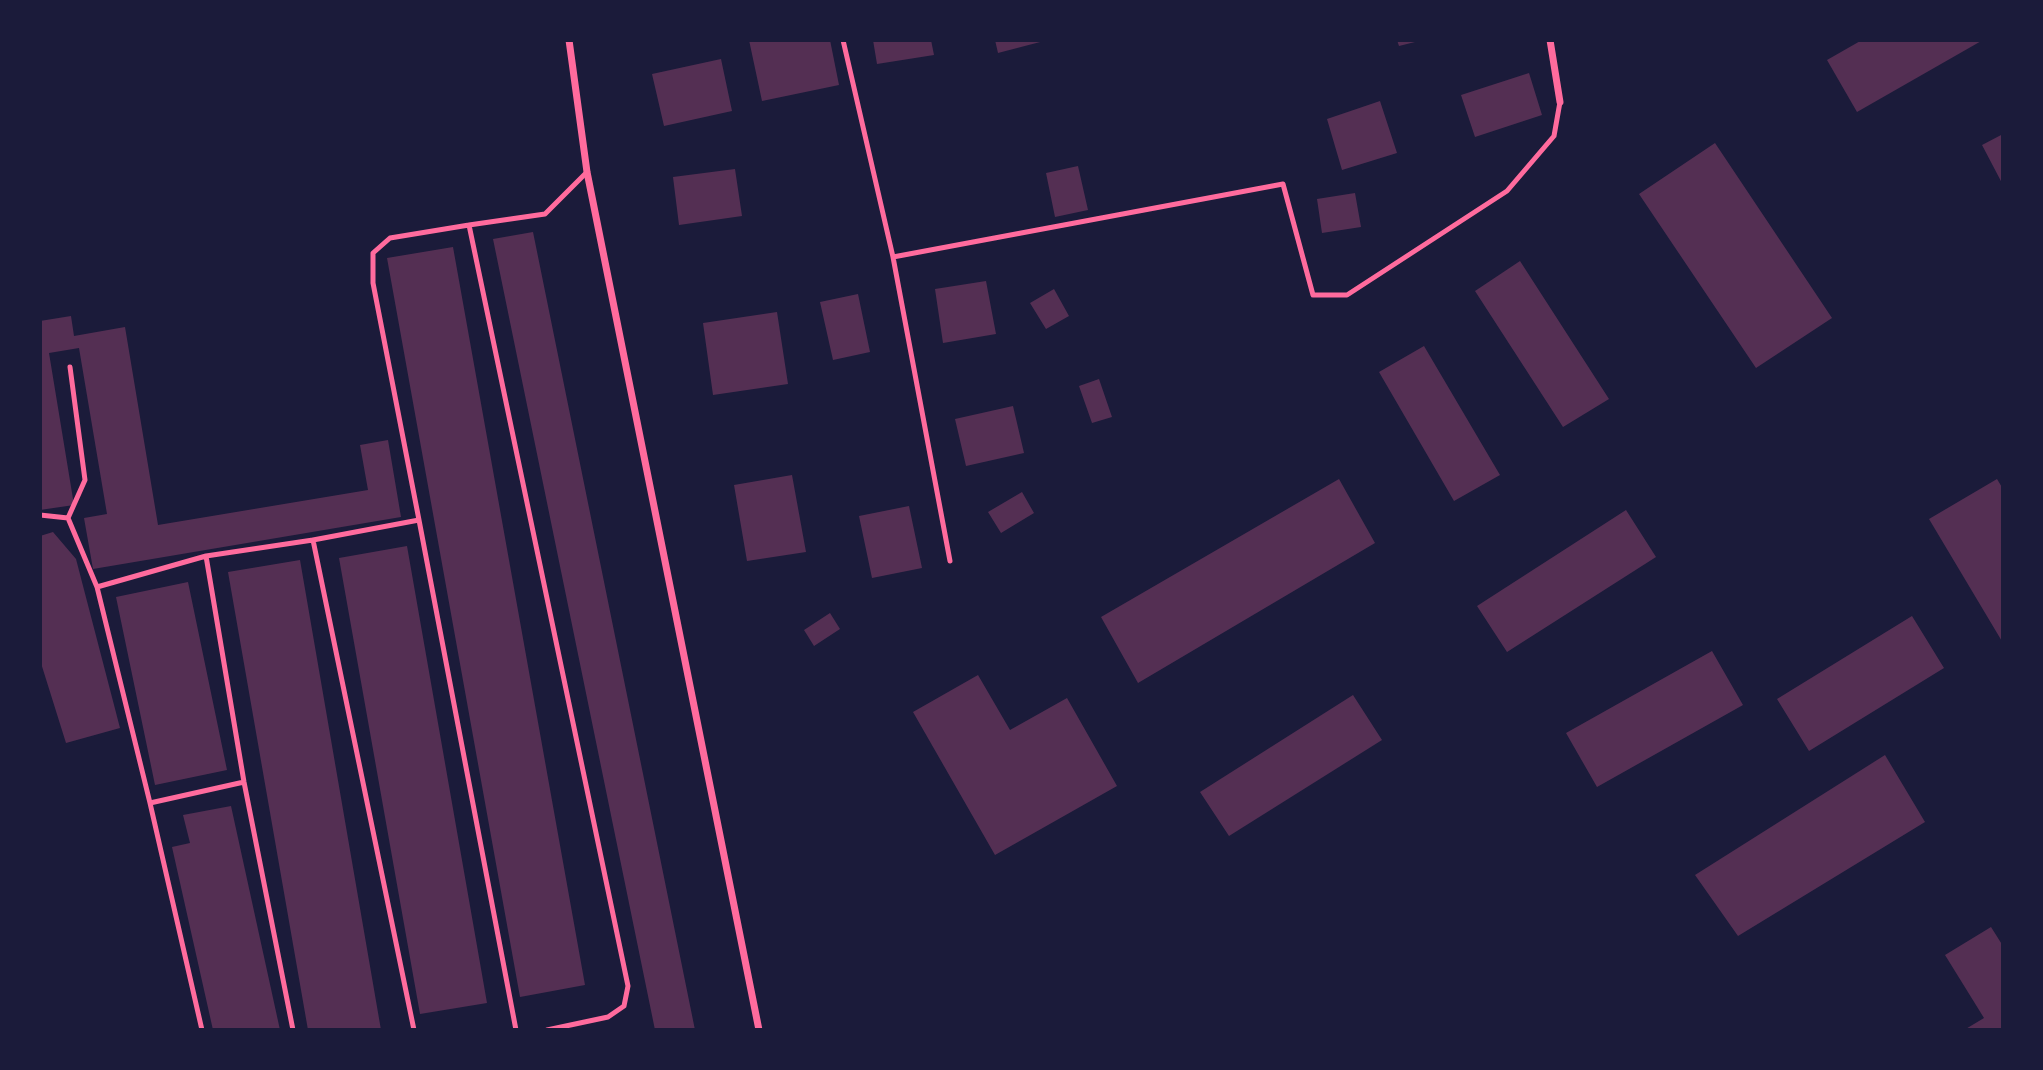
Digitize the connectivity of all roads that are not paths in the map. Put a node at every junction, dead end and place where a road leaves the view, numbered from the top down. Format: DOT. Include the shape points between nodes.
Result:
graph roads {
  1 [pos="569,40"];
  2 [pos="843,40"];
  3 [pos="1550,40"];
  4 [pos="1560,102"];
  5 [pos="587,172"];
  6 [pos="469,225"];
  7 [pos="893,257"];
  8 [pos="70,367"];
  9 [pos="40,515"];
  10 [pos="68,518"];
  11 [pos="419,520"];
  12 [pos="313,540"];
  13 [pos="206,556"];
  14 [pos="950,561"];
  15 [pos="97,587"];
  16 [pos="244,782"];
  17 [pos="150,803"];
  18 [pos="202,1030"];
  19 [pos="293,1030"];
  20 [pos="414,1030"];
  21 [pos="516,1030"];
  22 [pos="547,1030"];
  23 [pos="759,1030"];
  1 -- 5 [label="street"];
  2 -- 7 [label="lane"];
  3 -- 4 [label="street"];
  4 -- 7 [label="lane" via="1554,136 1507,191 1347,295 1313,295 1283,184"];
  5 -- 6 [label="lane" via="545,214"];
  5 -- 23 [label="street"];
  6 -- 11 [label="lane" via="390,238 373,253 373,283"];
  6 -- 22 [label="lane" via="628,986 624,1006 608,1017"];
  7 -- 14 [label="lane"];
  8 -- 10 [label="lane" via="85,480"];
  9 -- 10 [label="lane"];
  10 -- 15 [label="lane"];
  11 -- 12 [label="lane"];
  11 -- 21 [label="lane"];
  12 -- 13 [label="lane"];
  12 -- 20 [label="lane"];
  13 -- 15 [label="lane"];
  13 -- 16 [label="lane"];
  15 -- 17 [label="lane"];
  16 -- 17 [label="lane"];
  16 -- 19 [label="lane"];
  17 -- 18 [label="lane"];
}
